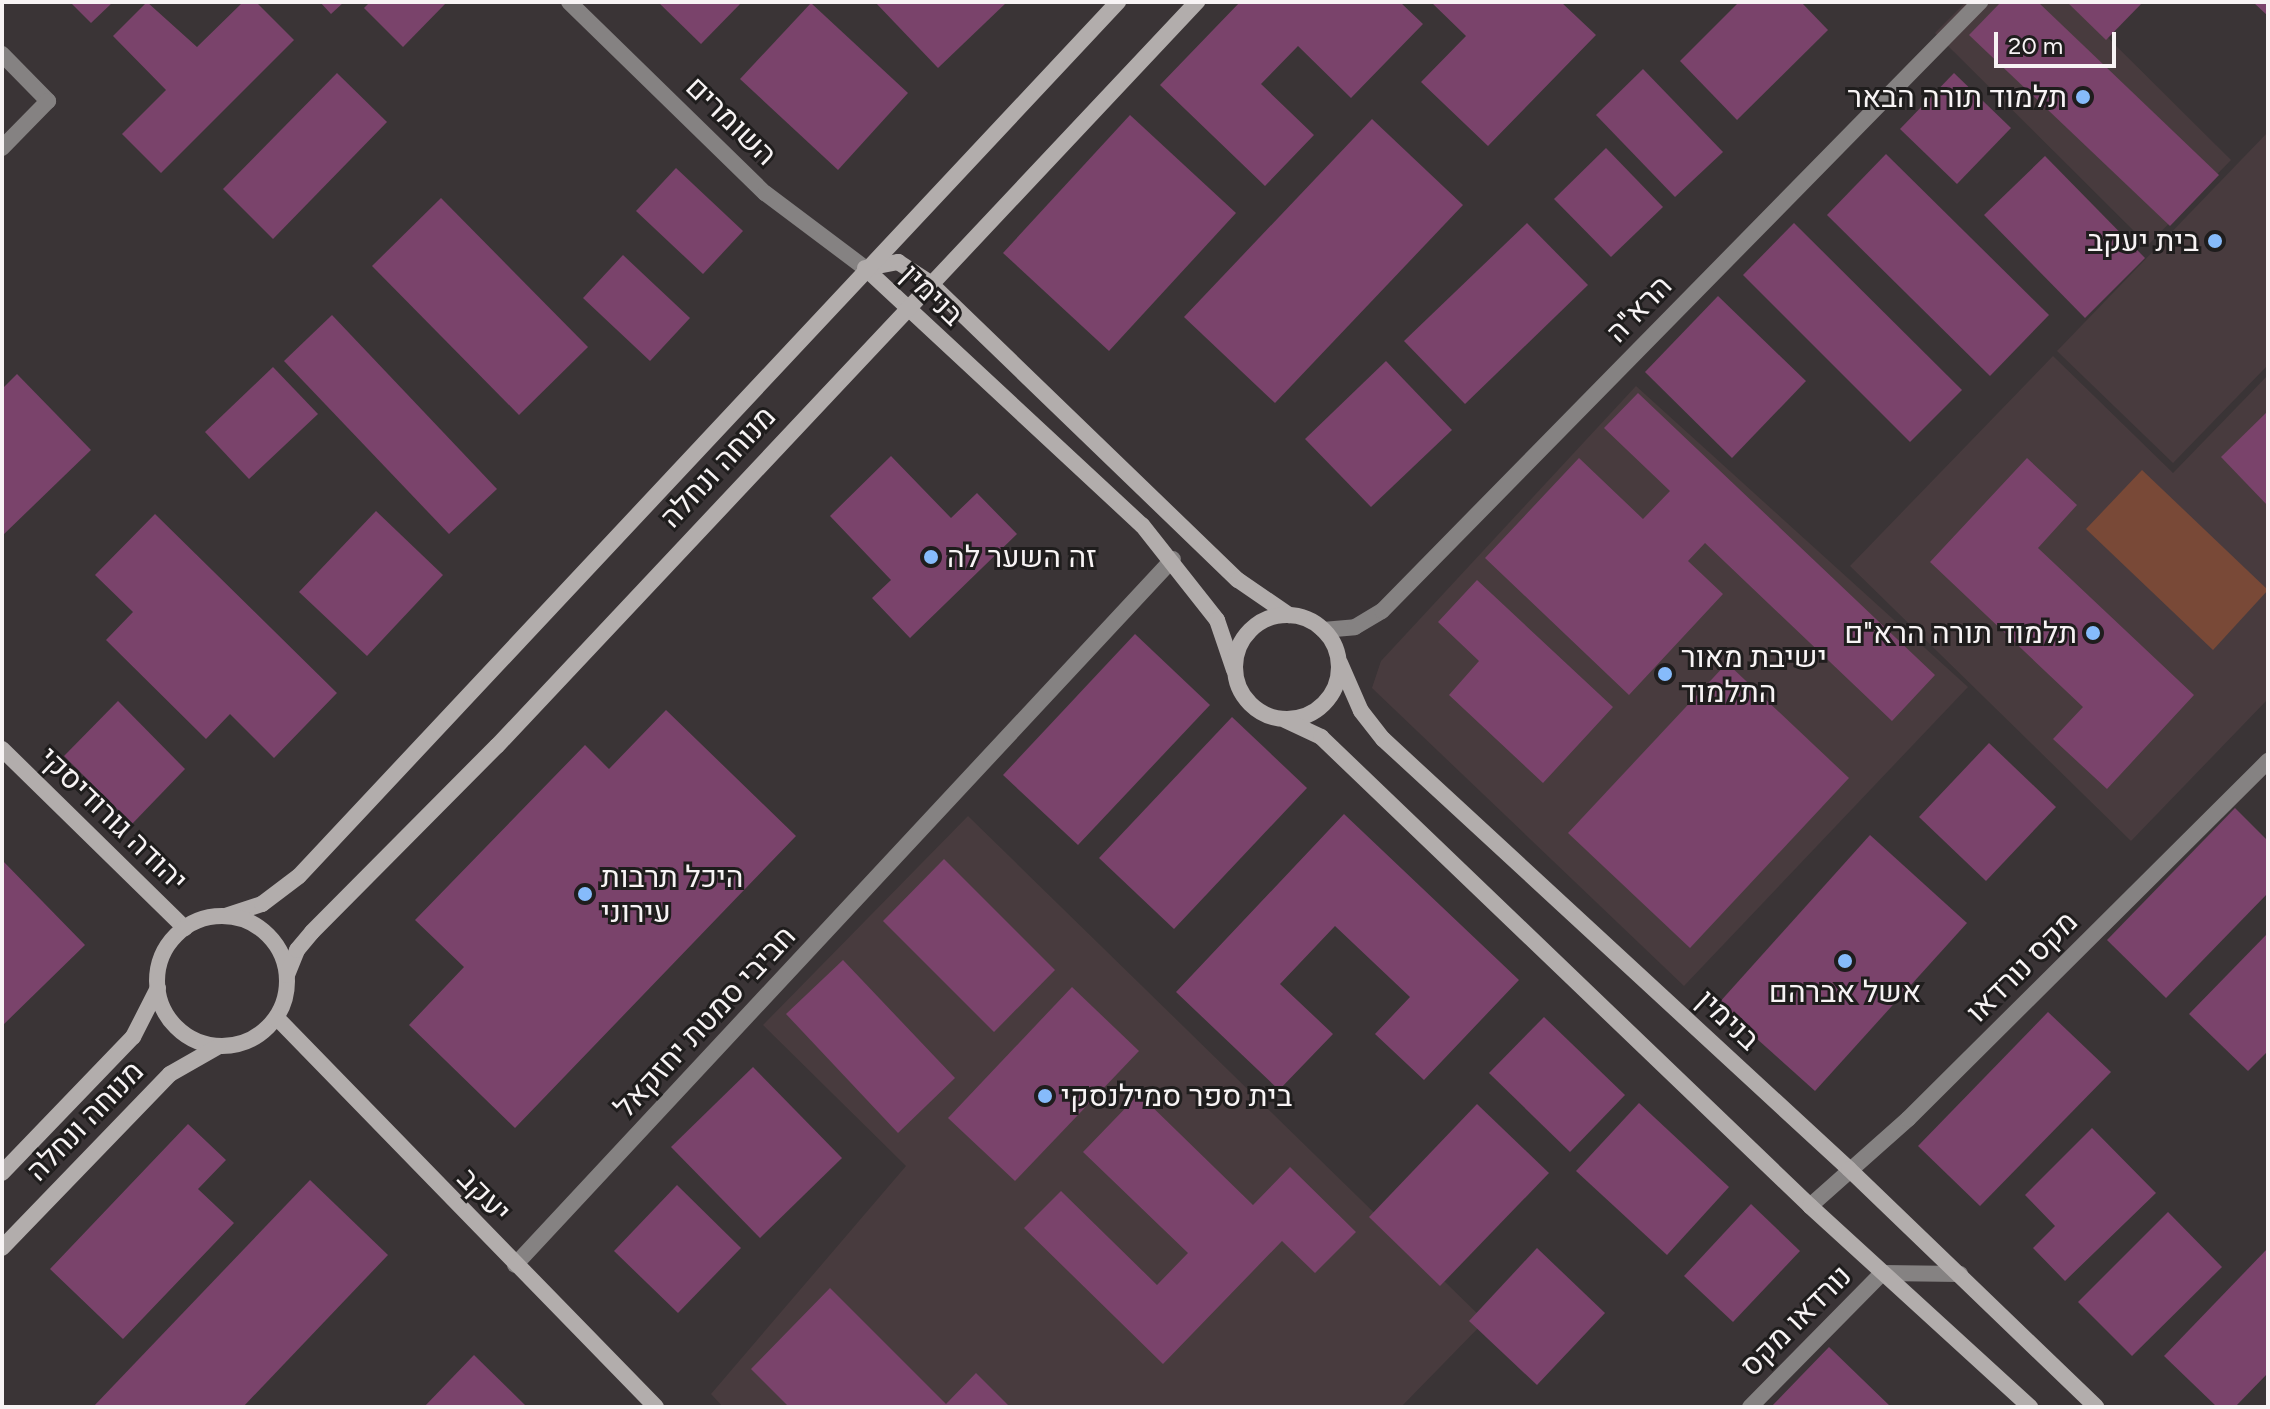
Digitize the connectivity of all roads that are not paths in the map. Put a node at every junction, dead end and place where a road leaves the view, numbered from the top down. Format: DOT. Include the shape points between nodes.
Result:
graph roads {
  1 [pos="569,2"];
  2 [pos="1118,2"];
  3 [pos="1197,2"];
  4 [pos="1980,2"];
  5 [pos="2,54"];
  6 [pos="2,148"];
  7 [pos="865,268"];
  8 [pos="929,282"];
  9 [pos="903,309"];
  10 [pos="1173,559"];
  11 [pos="1289,615"];
  12 [pos="1323,630"];
  13 [pos="1340,663"];
  14 [pos="1234,670"];
  15 [pos="1285,720"];
  16 [pos="2,749"];
  17 [pos="2268,761"];
  18 [pos="225,916"];
  19 [pos="185,928"];
  20 [pos="287,975"];
  21 [pos="158,988"];
  22 [pos="277,1018"];
  23 [pos="219,1046"];
  24 [pos="1849,1169"];
  25 [pos="2,1173"];
  26 [pos="1810,1206"];
  27 [pos="2,1248"];
  28 [pos="515,1265"];
  29 [pos="1882,1273"];
  30 [pos="1960,1274"];
  31 [pos="656,1407"];
  32 [pos="1750,1407"];
  33 [pos="2030,1407"];
  34 [pos="2096,1407"];
  1 -- 7 [label="street, השומרים" via="765,193"];
  2 -- 7 [label="street, מנוחה ונחלה"];
  3 -- 8 [label="street, מנוחה ונחלה"];
  4 -- 12 [label="street, הרא\"ה" via="1382,611 1355,627"];
  5 -- 6 [label="street" via="48,101"];
  7 -- 8 [label="street, בנימין" via="898,262"];
  7 -- 9 [label="street, בנימין"];
  7 -- 18 [label="street, מנוחה ונחלה" via="299,876 262,904"];
  8 -- 9 [label="street, מנוחה ונחלה"];
  8 -- 11 [label="street, בנימין" via="1238,580"];
  9 -- 10 [label="street, בנימין"];
  9 -- 20 [label="street, מנוחה ונחלה" via="497,746 312,932"];
  10 -- 14 [label="street, בנימין" via="1217,620"];
  10 -- 28 [label="street, חביבי סמטת יחזקאל"];
  11 -- 12 [label="street"];
  11 -- 14 [label="street" via="1272,617 1249,631 1236,652"];
  12 -- 13 [label="street"];
  13 -- 15 [label="street" via="1338,681 1319,710"];
  13 -- 24 [label="street, בנימין" via="1361,711 1383,739"];
  14 -- 15 [label="street" via="1244,699 1256,710"];
  15 -- 26 [label="street" via="1321,737"];
  16 -- 19 [label="street, יהודה גורודיסקי"];
  17 -- 24 [label="street, מקס נורדאו" via="1918,1109"];
  18 -- 19 [label="street"];
  18 -- 20 [label="street" via="244,919 274,941"];
  19 -- 21 [label="street" via="163,954"];
  20 -- 22 [label="street"];
  21 -- 23 [label="street" via="171,1022 200,1043"];
  21 -- 25 [label="street, מנוחה ונחלה" via="133,1037"];
  22 -- 23 [label="street" via="241,1044"];
  22 -- 28 [label="street, יעקב"];
  23 -- 27 [label="street, מנוחה ונחלה" via="170,1074"];
  24 -- 26 [label="street, מקס נורדאו"];
  24 -- 30 [label="street, בנימין"];
  26 -- 29 [label="street"];
  28 -- 31 [label="street, יעקב"];
  29 -- 30 [label="street"];
  29 -- 32 [label="street, נורדאו מקס"];
  29 -- 33 [label="street"];
  30 -- 34 [label="street, בנימין"];
}
